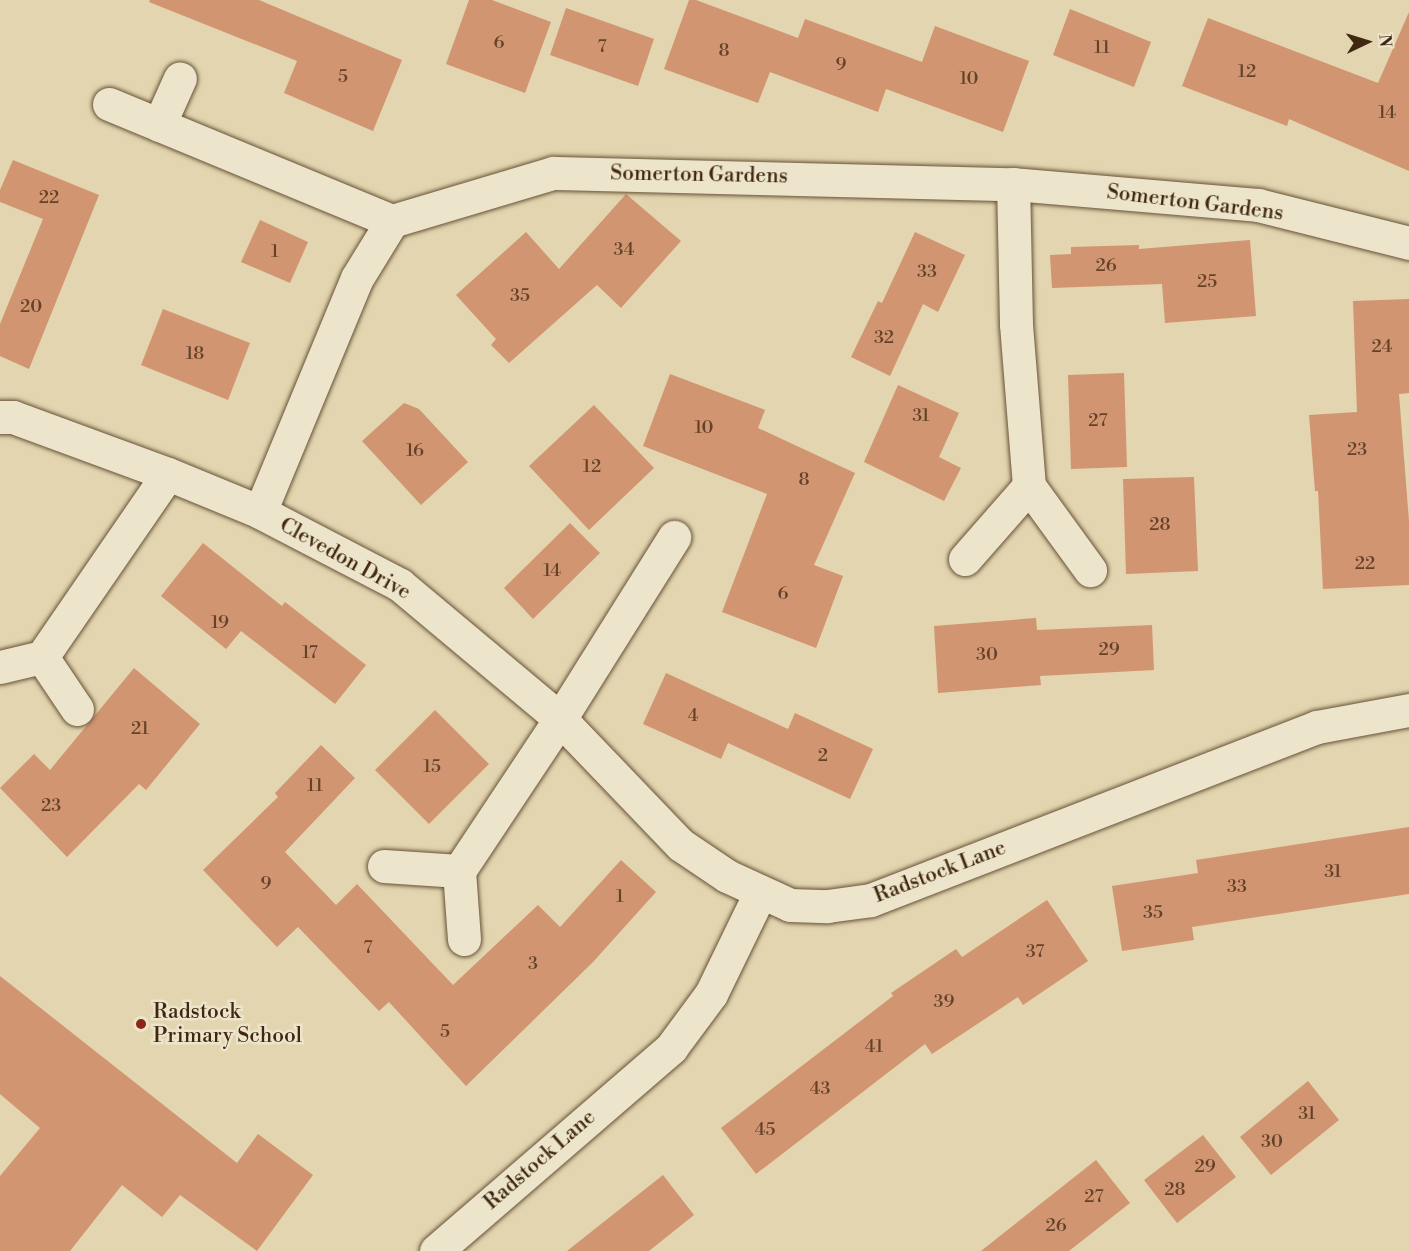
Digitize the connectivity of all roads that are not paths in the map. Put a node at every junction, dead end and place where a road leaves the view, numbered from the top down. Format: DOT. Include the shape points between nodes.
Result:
graph roads {
  1 [pos="180,78"];
  2 [pos="109,104"];
  3 [pos="159,125"];
  4 [pos="1013,184"];
  5 [pos="392,221"];
  6 [pos="1409,243"];
  7 [pos="0,417"];
  8 [pos="168,474"];
  9 [pos="1029,486"];
  10 [pos="260,512"];
  11 [pos="674,537"];
  12 [pos="964,559"];
  13 [pos="1090,570"];
  14 [pos="42,657"];
  15 [pos="0,667"];
  16 [pos="77,710"];
  17 [pos="1409,710"];
  18 [pos="560,719"];
  19 [pos="384,866"];
  20 [pos="459,871"];
  21 [pos="760,893"];
  22 [pos="464,939"];
  23 [pos="436,1251"];
  1 -- 3 [label="street"];
  2 -- 3 [label="street"];
  3 -- 5 [label="street"];
  4 -- 5 [label="street, Somerton Gardens" via="553,173"];
  4 -- 6 [label="street, Somerton Gardens" via="1258,206"];
  4 -- 9 [label="street" via="1016,324"];
  5 -- 10 [label="street" via="357,278"];
  7 -- 8 [label="street, Clevedon Drive" via="13,417"];
  8 -- 10 [label="street, Clevedon Drive"];
  8 -- 14 [label="street"];
  9 -- 12 [label="street"];
  9 -- 13 [label="street"];
  10 -- 18 [label="street, Clevedon Drive" via="399,585"];
  11 -- 18 [label="street"];
  14 -- 15 [label="street"];
  14 -- 16 [label="street"];
  17 -- 21 [label="street, Radstock Lane" via="1317,727 871,900 827,906 790,904"];
  18 -- 20 [label="street"];
  18 -- 21 [label="street, Clevedon Drive" via="681,845"];
  19 -- 20 [label="street"];
  20 -- 22 [label="street"];
  21 -- 23 [label="street, Radstock Lane" via="711,994 671,1048"];
}
